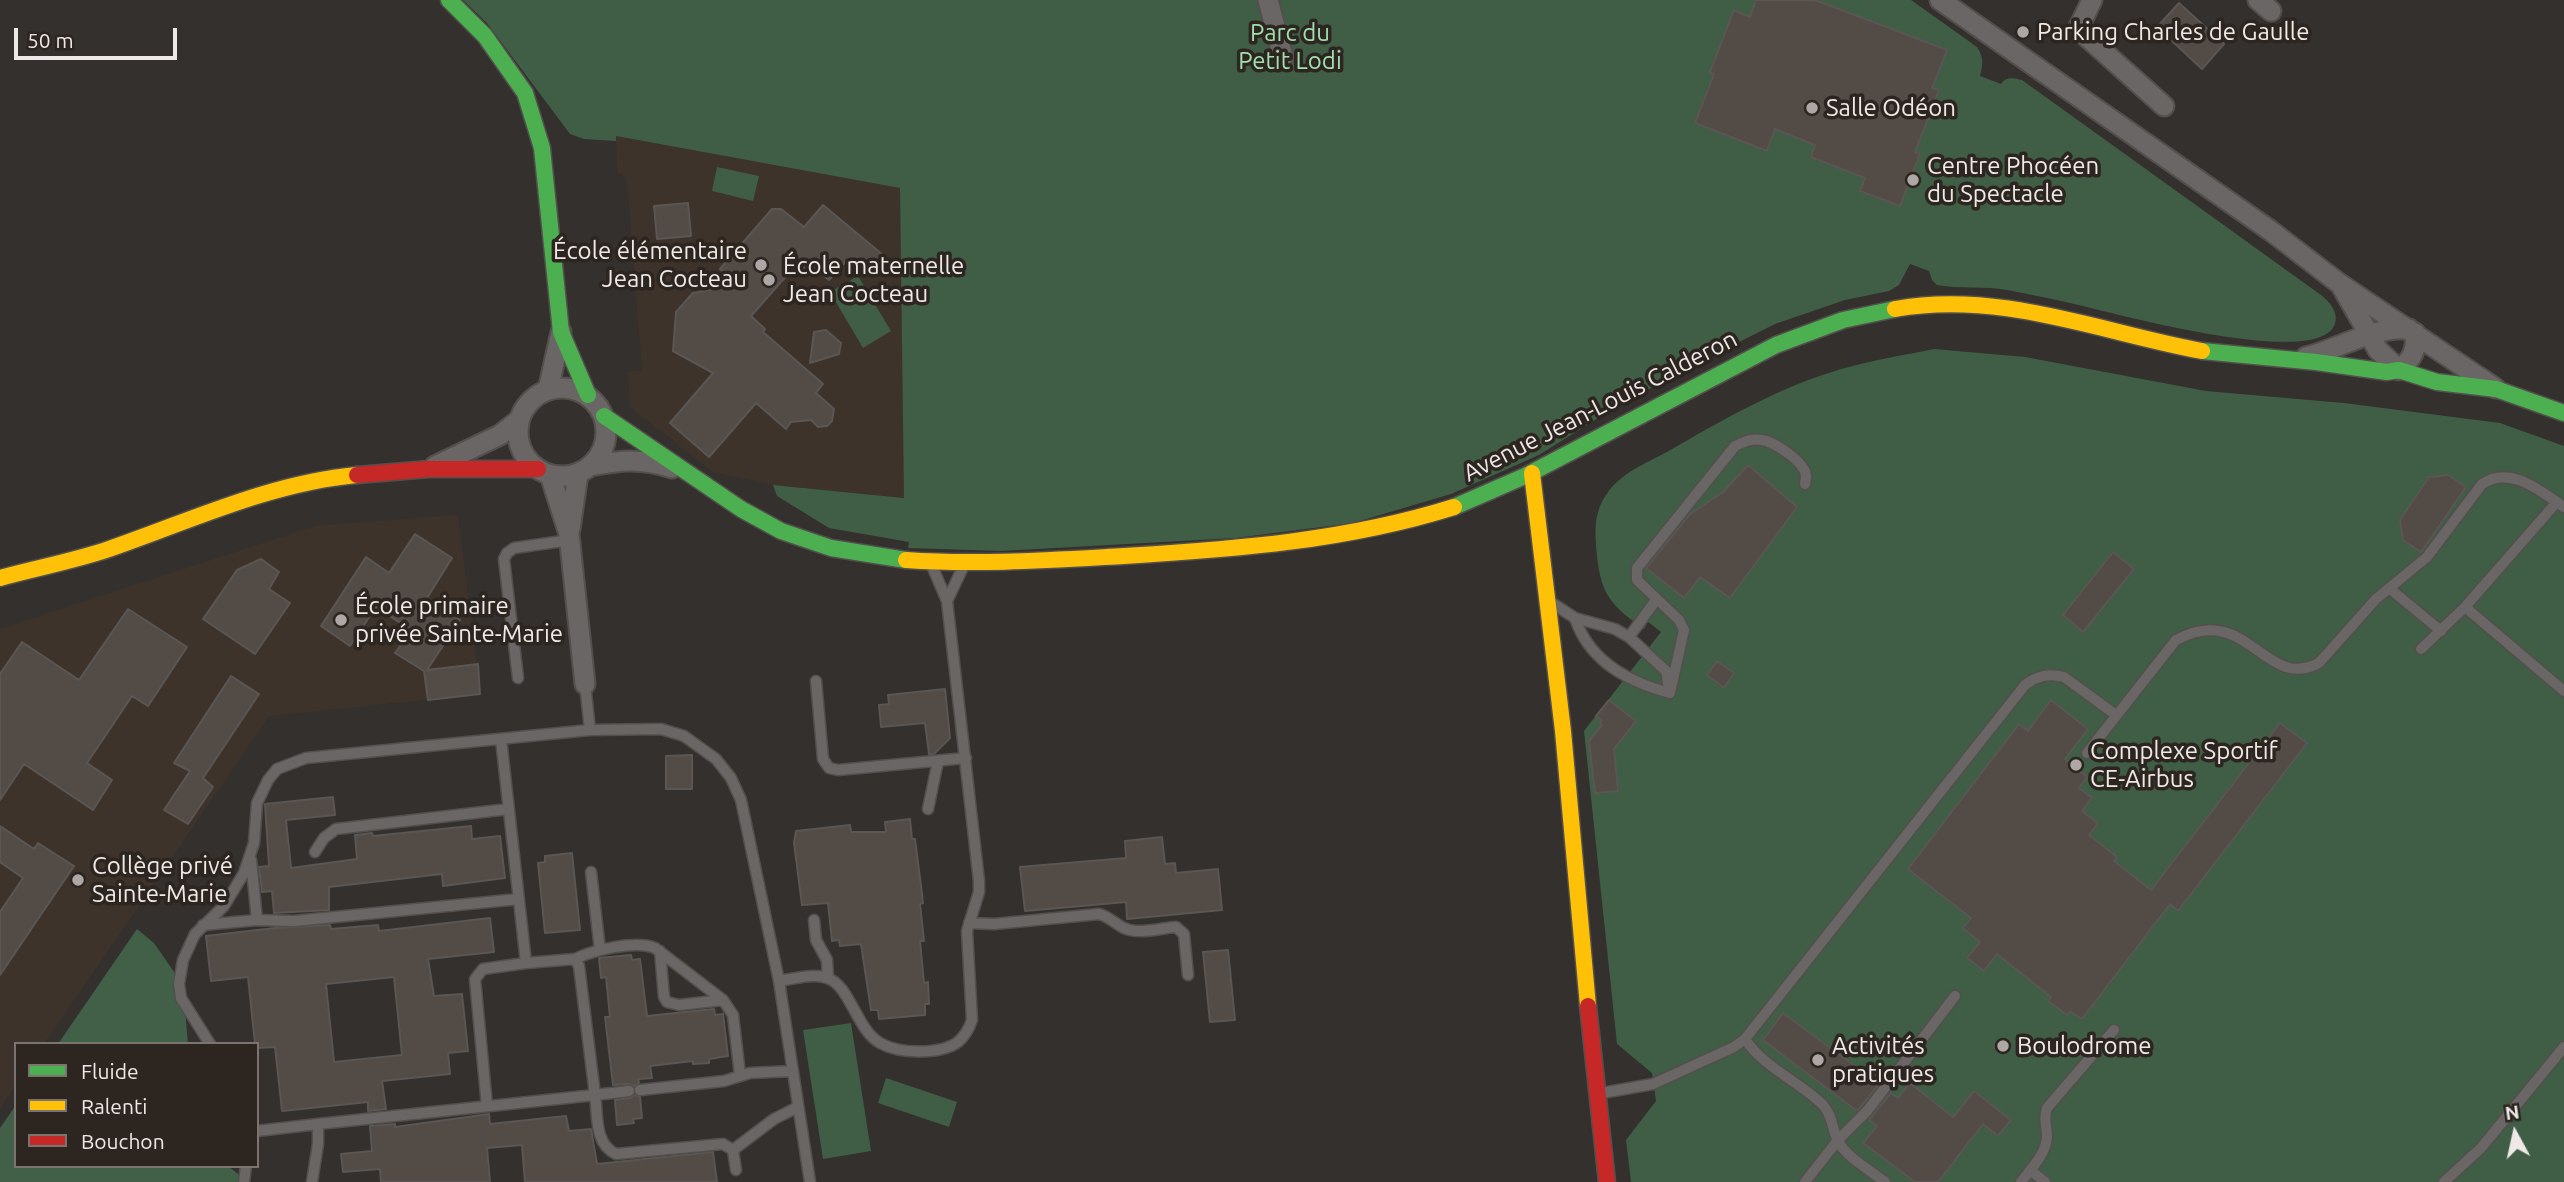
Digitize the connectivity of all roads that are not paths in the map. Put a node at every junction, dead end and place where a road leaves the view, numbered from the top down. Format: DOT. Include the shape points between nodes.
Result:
graph roads {
  1 [pos="449,0"];
  2 [pos="1268,0"];
  3 [pos="1940,0"];
  4 [pos="2092,0"];
  5 [pos="1283,57"];
  6 [pos="2164,106"];
  7 [pos="2340,284"];
  8 [pos="2412,331"];
  9 [pos="561,332"];
  10 [pos="2369,333"];
  11 [pos="2295,360"];
  12 [pos="2399,370"];
  13 [pos="2496,389"];
  14 [pos="548,390"];
  15 [pos="588,395"];
  16 [pos="2564,413"];
  17 [pos="604,416"];
  18 [pos="519,420"];
  19 [pos="429,469"];
  20 [pos="584,470"];
  21 [pos="544,472"];
  22 [pos="1532,472"];
  23 [pos="689,473"];
  24 [pos="1805,484"];
  25 [pos="2560,504"];
  26 [pos="569,537"];
  27 [pos="930,560"];
  28 [pos="967,561"];
  29 [pos="0,578"];
  30 [pos="2389,588"];
  31 [pos="1548,600"];
  32 [pos="1656,600"];
  33 [pos="947,601"];
  34 [pos="2465,607"];
  35 [pos="1575,618"];
  36 [pos="2441,631"];
  37 [pos="1629,637"];
  38 [pos="2421,649"];
  39 [pos="518,678"];
  40 [pos="816,681"];
  41 [pos="585,684"];
  42 [pos="2564,691"];
  43 [pos="1670,693"];
  44 [pos="2116,715"];
  45 [pos="590,730"];
  46 [pos="501,739"];
  47 [pos="2087,753"];
  48 [pos="966,758"];
  49 [pos="939,761"];
  50 [pos="509,809"];
  51 [pos="928,809"];
  52 [pos="315,852"];
  53 [pos="250,856"];
  54 [pos="591,872"];
  55 [pos="519,899"];
  56 [pos="257,920"];
  57 [pos="814,920"];
  58 [pos="969,923"];
  59 [pos="203,925"];
  60 [pos="600,950"];
  61 [pos="660,951"];
  62 [pos="575,959"];
  63 [pos="526,963"];
  64 [pos="1188,975"];
  65 [pos="828,978"];
  66 [pos="779,981"];
  67 [pos="1955,996"];
  68 [pos="723,1000"];
  69 [pos="2114,1030"];
  70 [pos="1745,1039"];
  71 [pos="209,1042"];
  72 [pos="2564,1047"];
  73 [pos="793,1071"];
  74 [pos="740,1075"];
  75 [pos="640,1090"];
  76 [pos="629,1091"];
  77 [pos="1596,1094"];
  78 [pos="595,1095"];
  79 [pos="487,1106"];
  80 [pos="798,1107"];
  81 [pos="318,1124"];
  82 [pos="259,1131"];
  83 [pos="1838,1140"];
  84 [pos="733,1150"];
  85 [pos="736,1170"];
  86 [pos="2030,1170"];
  87 [pos="312,1182"];
  88 [pos="810,1182"];
  89 [pos="1608,1182"];
  90 [pos="1805,1182"];
  91 [pos="1885,1182"];
  92 [pos="2021,1182"];
  93 [pos="2045,1182"];
  94 [pos="2444,1182"];
  1 -- 9 [label="street" via="485,37 525,93 542,148"];
  2 -- 5 [label="street"];
  3 -- 7 [label="street" via="2271,230"];
  4 -- 6 [label="street" via="2078,29"];
  7 -- 8 [label="street"];
  7 -- 10 [label="street"];
  8 -- 10 [label="street" via="2393,328"];
  8 -- 12 [label="street" via="2414,353"];
  8 -- 13 [label="street"];
  9 -- 14 [label="street"];
  9 -- 15 [label="street"];
  10 -- 11 [label="street"];
  10 -- 12 [label="street"];
  11 -- 12 [label="street, Avenue Jean-Louis Calderon"];
  11 -- 22 [label="street, Avenue Jean-Louis Calderon" via="2188,349 1985,306 1947,303 1912,307 1811,331 1746,358"];
  12 -- 13 [label="street, Avenue Jean-Louis Calderon" via="2437,382"];
  13 -- 16 [label="street, Avenue Jean-Louis Calderon"];
  14 -- 15 [label="street" via="562,387"];
  14 -- 18 [label="street, Avenue Jean-Louis Calderon" via="535,396"];
  15 -- 17 [label="street, Avenue Jean-Louis Calderon"];
  17 -- 20 [label="street" via="605,443 600,456"];
  17 -- 23 [label="street, Avenue Jean-Louis Calderon"];
  18 -- 19 [label="street, Avenue Jean-Louis Calderon" via="500,435"];
  18 -- 21 [label="street" via="520,448 527,460"];
  19 -- 21 [label="street, Avenue Jean-Louis Calderon"];
  19 -- 29 [label="street, Avenue Jean-Louis Calderon" via="352,475 274,490 106,550"];
  20 -- 21 [label="street, Avenue Jean-Louis Calderon" via="564,476"];
  20 -- 23 [label="street, Avenue Jean-Louis Calderon" via="622,460 649,461"];
  20 -- 26 [label="street"];
  21 -- 26 [label="street"];
  22 -- 28 [label="street, Avenue Jean-Louis Calderon" via="1443,510 1333,539 1165,553"];
  22 -- 31 [label="street"];
  23 -- 27 [label="street, Avenue Jean-Louis Calderon" via="736,507 800,539 856,552"];
  24 -- 32 [label="lane" via="1802,466 1771,443 1759,439 1735,446 1637,568 1637,580"];
  25 -- 30 [label="lane" via="2517,478 2492,478 2482,484 2427,557"];
  25 -- 34 [label="lane"];
  26 -- 39 [label="lane" via="514,548 504,559"];
  26 -- 41 [label="street"];
  27 -- 28 [label="street, Avenue Jean-Louis Calderon"];
  27 -- 33 [label="lane"];
  28 -- 33 [label="lane"];
  30 -- 36 [label="lane"];
  30 -- 44 [label="lane" via="2319,663 2306,670 2284,667 2229,632 2188,633 2176,640"];
  31 -- 35 [label="lane"];
  31 -- 77 [label="street"];
  32 -- 37 [label="lane"];
  32 -- 43 [label="lane" via="1684,630"];
  33 -- 48 [label="lane"];
  34 -- 36 [label="lane"];
  34 -- 42 [label="lane"];
  35 -- 37 [label="lane"];
  35 -- 43 [label="lane" via="1590,649 1641,685"];
  36 -- 38 [label="lane"];
  37 -- 43 [label="lane" via="1666,671"];
  40 -- 49 [label="lane" via="823,759 829,768"];
  41 -- 45 [label="lane"];
  44 -- 47 [label="lane"];
  44 -- 70 [label="lane" via="2064,677 2043,675 2025,685"];
  45 -- 46 [label="lane"];
  45 -- 66 [label="lane" via="672,732 695,742 725,768 741,800"];
  46 -- 50 [label="lane"];
  46 -- 53 [label="lane" via="292,762 277,769 260,792"];
  48 -- 49 [label="lane"];
  48 -- 58 [label="lane" via="979,881"];
  49 -- 51 [label="lane"];
  50 -- 52 [label="lane" via="336,829"];
  50 -- 55 [label="lane"];
  53 -- 56 [label="lane"];
  53 -- 59 [label="lane" via="234,893"];
  54 -- 60 [label="lane"];
  55 -- 56 [label="lane" via="294,921"];
  55 -- 63 [label="lane"];
  56 -- 59 [label="lane"];
  57 -- 65 [label="lane"];
  58 -- 64 [label="lane" via="1100,914 1126,930 1176,927 1184,934"];
  58 -- 65 [label="lane" via="972,1020 968,1032 941,1049 896,1049 880,1043 861,1025 841,989"];
  59 -- 71 [label="lane" via="188,947 179,984 187,1010"];
  60 -- 61 [label="lane" via="646,945"];
  60 -- 62 [label="lane"];
  61 -- 68 [label="lane"];
  61 -- 68 [label="lane" via="667,1002"];
  62 -- 63 [label="lane"];
  62 -- 78 [label="lane"];
  63 -- 79 [label="lane" via="483,969 475,979"];
  65 -- 66 [label="lane"];
  66 -- 73 [label="lane"];
  67 -- 83 [label="lane" via="1868,1110"];
  68 -- 74 [label="lane" via="733,1015"];
  69 -- 86 [label="lane" via="2047,1108 2046,1144"];
  70 -- 77 [label="lane" via="1653,1084"];
  70 -- 83 [label="lane" via="1759,1056 1824,1106"];
  72 -- 94 [label="lane" via="2481,1148"];
  73 -- 74 [label="lane"];
  73 -- 80 [label="lane"];
  74 -- 75 [label="lane" via="724,1081"];
  76 -- 78 [label="lane"];
  77 -- 89 [label="street"];
  78 -- 79 [label="lane"];
  78 -- 84 [label="lane" via="603,1145 616,1154 716,1144"];
  79 -- 81 [label="lane"];
  80 -- 84 [label="lane"];
  80 -- 88 [label="lane"];
  81 -- 82 [label="lane"];
  81 -- 87 [label="lane"];
  83 -- 90 [label="lane"];
  83 -- 91 [label="lane"];
  84 -- 85 [label="lane"];
  86 -- 92 [label="lane"];
  86 -- 93 [label="lane"];
}
